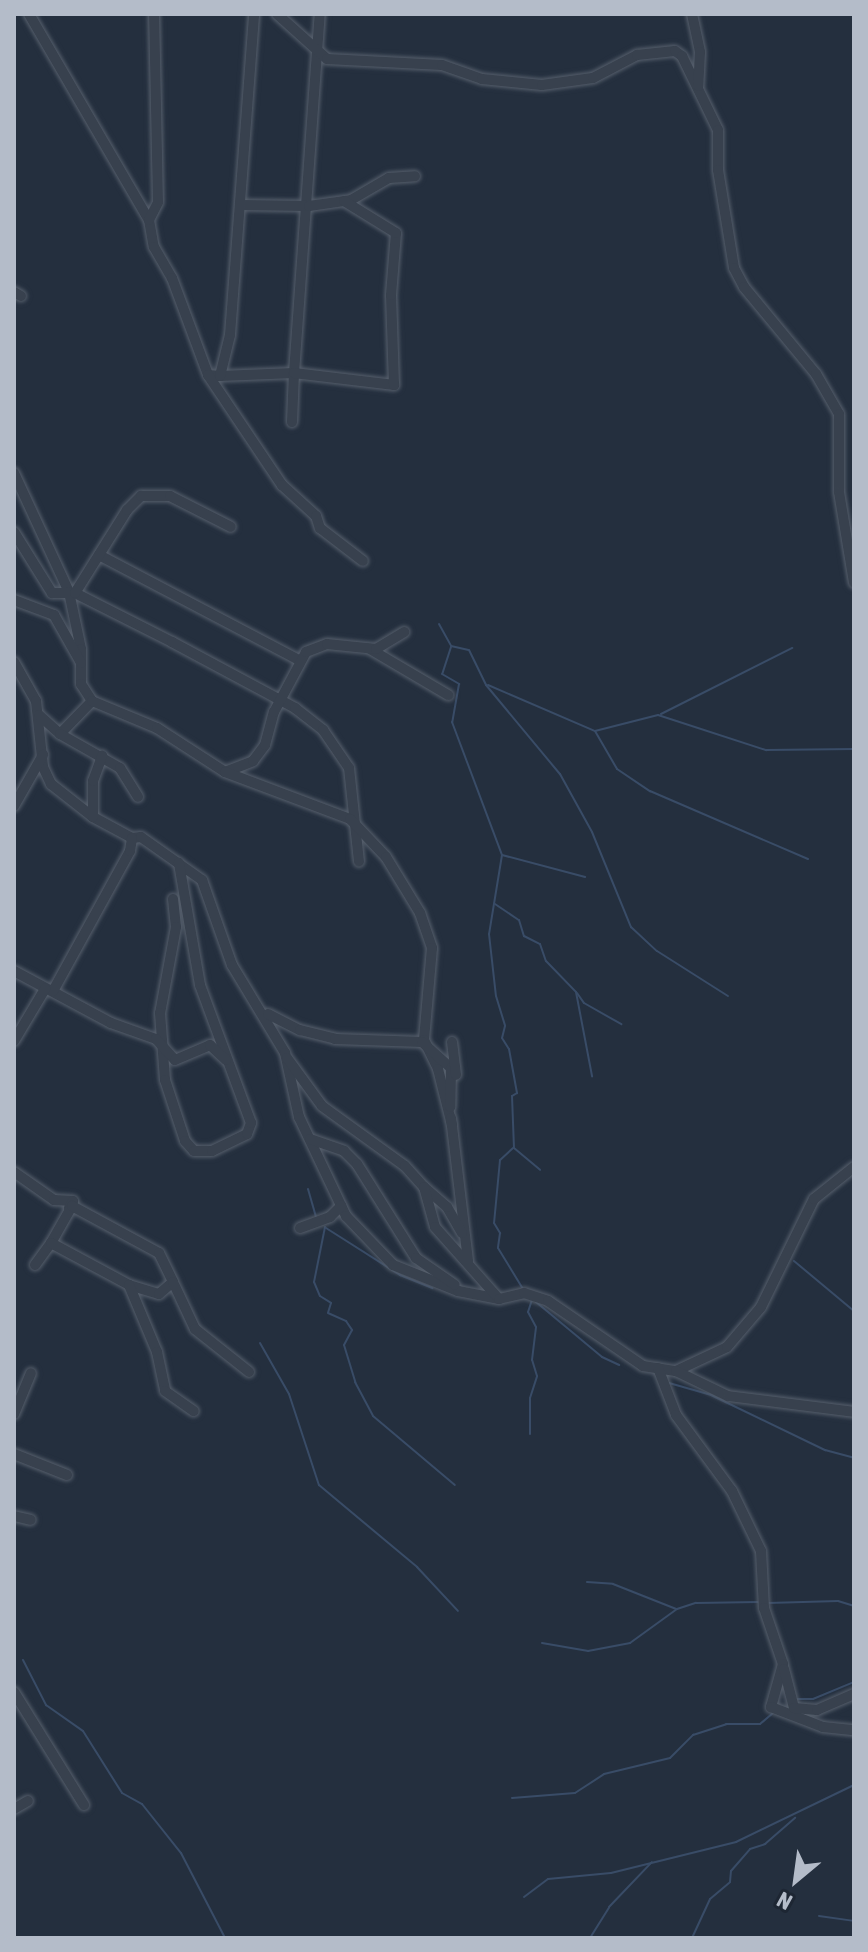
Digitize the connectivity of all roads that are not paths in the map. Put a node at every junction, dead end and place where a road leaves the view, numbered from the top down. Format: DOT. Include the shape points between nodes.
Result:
graph roads {
  1 [pos="29,14"];
  2 [pos="154,14"];
  3 [pos="254,14"];
  4 [pos="277,14"];
  5 [pos="320,14"];
  6 [pos="692,14"];
  7 [pos="317,51"];
  8 [pos="698,88"];
  9 [pos="415,176"];
  10 [pos="344,201"];
  11 [pos="240,205"];
  12 [pos="307,206"];
  13 [pos="149,220"];
  14 [pos="294,373"];
  15 [pos="208,375"];
  16 [pos="220,376"];
  17 [pos="292,422"];
  18 [pos="14,473"];
  19 [pos="231,527"];
  20 [pos="14,532"];
  21 [pos="99,555"];
  22 [pos="363,561"];
  23 [pos="854,583"];
  24 [pos="72,593"];
  25 [pos="14,600"];
  26 [pos="404,632"];
  27 [pos="365,646"];
  28 [pos="299,660"];
  29 [pos="14,662"];
  30 [pos="82,666"];
  31 [pos="448,695"];
  32 [pos="280,700"];
  33 [pos="92,701"];
  34 [pos="39,715"];
  35 [pos="60,734"];
  36 [pos="43,755"];
  37 [pos="102,756"];
  38 [pos="225,772"];
  39 [pos="138,797"];
  40 [pos="14,806"];
  41 [pos="93,817"];
  42 [pos="354,821"];
  43 [pos="132,838"];
  44 [pos="359,861"];
  45 [pos="179,863"];
  46 [pos="193,949"];
  47 [pos="232,965"];
  48 [pos="14,971"];
  49 [pos="49,990"];
  50 [pos="268,1014"];
  51 [pos="14,1041"];
  52 [pos="452,1042"];
  53 [pos="426,1045"];
  54 [pos="163,1046"];
  55 [pos="285,1053"];
  56 [pos="229,1062"];
  57 [pos="450,1113"];
  58 [pos="452,1125"];
  59 [pos="310,1139"];
  60 [pos="854,1167"];
  61 [pos="14,1172"];
  62 [pos="424,1187"];
  63 [pos="341,1206"];
  64 [pos="300,1228"];
  65 [pos="462,1233"];
  66 [pos="51,1243"];
  67 [pos="472,1270"];
  68 [pos="173,1282"];
  69 [pos="129,1285"];
  70 [pos="470,1295"];
  71 [pos="499,1299"];
  72 [pos="658,1368"];
  73 [pos="676,1371"];
  74 [pos="249,1372"];
  75 [pos="31,1373"];
  76 [pos="194,1411"];
  77 [pos="854,1412"];
  78 [pos="14,1414"];
  79 [pos="14,1454"];
  80 [pos="67,1475"];
  81 [pos="14,1516"];
  82 [pos="31,1520"];
  83 [pos="783,1667"];
  84 [pos="14,1692"];
  85 [pos="854,1694"];
  86 [pos="854,1730"];
  87 [pos="28,1801"];
  88 [pos="84,1805"];
  89 [pos="14,1809"];
  1 -- 13 [label="street"];
  2 -- 13 [label="street" via="158,202"];
  3 -- 11 [label="street"];
  4 -- 7 [label="street"];
  5 -- 7 [label="street"];
  6 -- 8 [label="street" via="700,52"];
  7 -- 8 [label="street" via="327,59 442,65 482,79 542,85 593,78 637,55 675,51"];
  7 -- 12 [label="street"];
  8 -- 23 [label="street" via="718,130 718,170 734,268 816,374 839,414 839,492"];
  9 -- 10 [label="street" via="389,178"];
  10 -- 12 [label="street"];
  10 -- 14 [label="street" via="396,233 391,295 394,385"];
  11 -- 12 [label="street"];
  11 -- 16 [label="street" via="230,335"];
  12 -- 14 [label="street"];
  13 -- 15 [label="street" via="154,247 172,278"];
  14 -- 16 [label="street"];
  14 -- 17 [label="street"];
  15 -- 16 [label="street"];
  15 -- 22 [label="street" via="282,485 316,516 320,528"];
  18 -- 24 [label="street"];
  19 -- 21 [label="street" via="170,496 141,496"];
  20 -- 24 [label="street" via="52,593"];
  21 -- 24 [label="street"];
  21 -- 28 [label="street"];
  24 -- 30 [label="street"];
  24 -- 32 [label="street"];
  25 -- 30 [label="street" via="54,615"];
  26 -- 27 [label="street" via="381,647"];
  27 -- 28 [label="street" via="327,644"];
  27 -- 31 [label="street"];
  28 -- 32 [label="street"];
  29 -- 34 [label="street" via="31,686"];
  30 -- 33 [label="street" via="81,684"];
  32 -- 38 [label="street" via="269,737 253,761"];
  32 -- 42 [label="street" via="323,730 349,768"];
  33 -- 35 [label="street"];
  33 -- 38 [label="street" via="157,728"];
  34 -- 35 [label="street"];
  34 -- 36 [label="street"];
  35 -- 37 [label="street"];
  36 -- 40 [label="street"];
  36 -- 41 [label="street" via="51,784"];
  37 -- 39 [label="street" via="125,773"];
  37 -- 41 [label="street" via="93,781"];
  38 -- 42 [label="street"];
  41 -- 43 [label="street"];
  42 -- 44 [label="street"];
  42 -- 53 [label="street" via="386,857 427,931 432,948 423,1027"];
  43 -- 45 [label="street" via="141,837"];
  43 -- 49 [label="street" via="130,851"];
  45 -- 46 [label="street"];
  45 -- 47 [label="street" via="202,880"];
  46 -- 54 [label="street" via="173,899 174,941 161,996"];
  46 -- 56 [label="street" via="200,985"];
  47 -- 50 [label="street"];
  47 -- 55 [label="street"];
  48 -- 49 [label="street"];
  49 -- 51 [label="street"];
  49 -- 54 [label="street"];
  50 -- 53 [label="street" via="325,1037 390,1037"];
  50 -- 55 [label="street"];
  52 -- 57 [label="street" via="456,1070"];
  53 -- 57 [label="street" via="451,1068"];
  53 -- 58 [label="street"];
  54 -- 56 [label="street" via="175,1060 210,1045"];
  54 -- 56 [label="street" via="173,1112 194,1151 212,1151 247,1134 246,1103"];
  55 -- 59 [label="street" via="285,1073"];
  55 -- 62 [label="street" via="322,1106 405,1166"];
  57 -- 58 [label="street"];
  58 -- 65 [label="street"];
  59 -- 63 [label="street"];
  59 -- 70 [label="street" via="344,1151 416,1258"];
  60 -- 73 [label="street" via="814,1199 761,1307 727,1347"];
  61 -- 66 [label="street" via="54,1200 73,1201 35,1265"];
  62 -- 65 [label="street" via="447,1207"];
  62 -- 67 [label="street" via="435,1227"];
  63 -- 64 [label="street" via="330,1217"];
  63 -- 70 [label="street" via="366,1242 393,1265"];
  65 -- 67 [label="street"];
  66 -- 68 [label="street" via="72,1206 159,1253"];
  66 -- 69 [label="street"];
  67 -- 71 [label="street"];
  68 -- 69 [label="street" via="159,1294"];
  68 -- 74 [label="street" via="195,1329"];
  69 -- 76 [label="street" via="157,1352 165,1391"];
  70 -- 71 [label="street"];
  71 -- 72 [label="street" via="524,1293 548,1301 643,1366"];
  72 -- 73 [label="street"];
  72 -- 83 [label="street" via="676,1415 732,1491 761,1551 764,1608"];
  73 -- 77 [label="street" via="728,1396"];
  75 -- 78 [label="street"];
  79 -- 80 [label="street"];
  81 -- 82 [label="street"];
  83 -- 85 [label="street" via="794,1708 817,1710"];
  83 -- 86 [label="street" via="772,1701 777,1713"];
  84 -- 88 [label="street"];
  87 -- 89 [label="street"];
}
